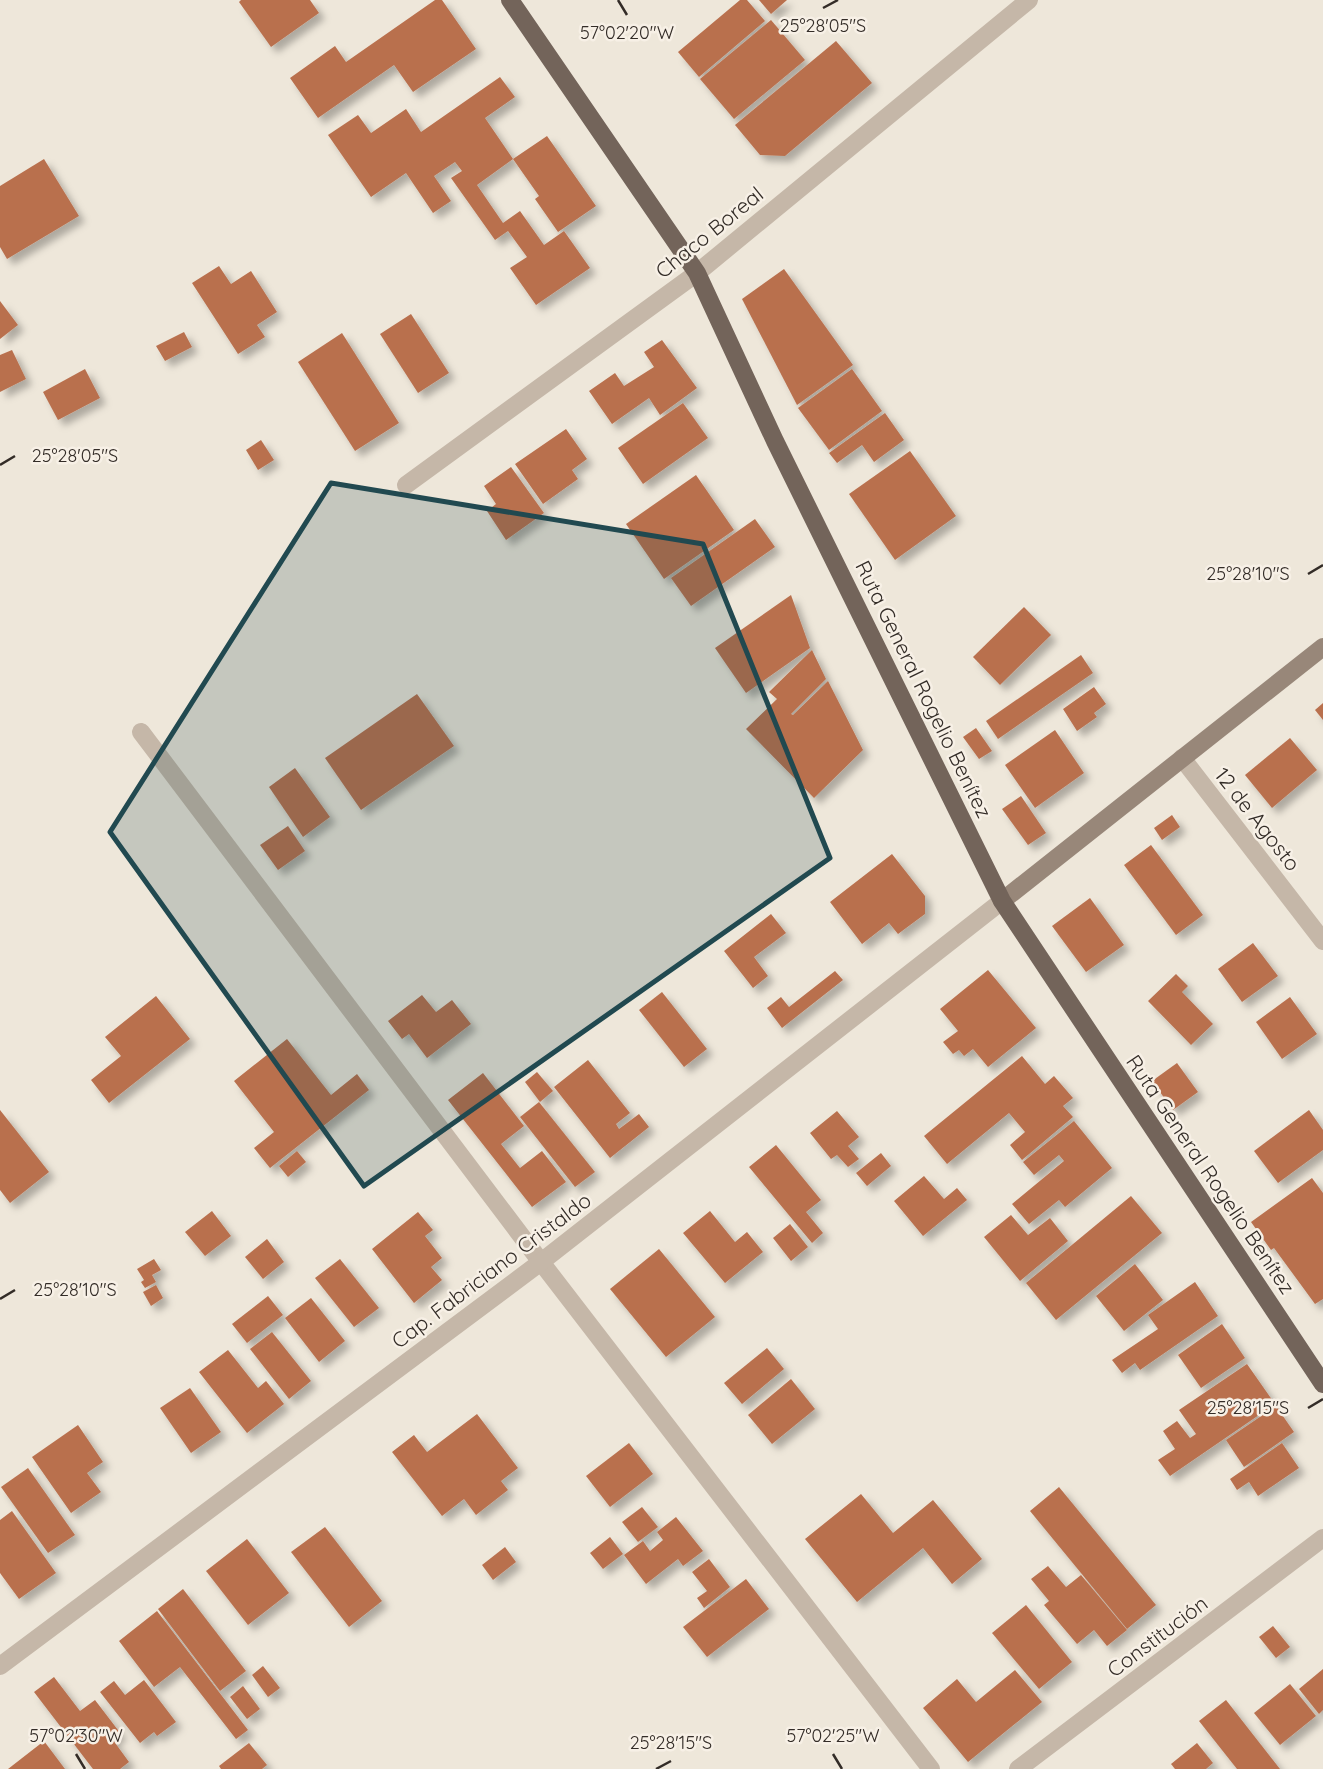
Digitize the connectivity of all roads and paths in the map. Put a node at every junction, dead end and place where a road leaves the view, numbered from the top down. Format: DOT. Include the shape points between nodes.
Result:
graph roads {
  1 [pos="510,0"];
  2 [pos="1029,0"];
  3 [pos="696,273"];
  4 [pos="406,485"];
  5 [pos="1323,647"];
  6 [pos="141,732"];
  7 [pos="1182,758"];
  8 [pos="1002,901"];
  9 [pos="1323,941"];
  10 [pos="541,1262"];
  11 [pos="1323,1384"];
  12 [pos="1323,1538"];
  13 [pos="0,1666"];
  14 [pos="931,1769"];
  15 [pos="1018,1769"];
  1 -- 3 [label="main road, Ruta General Rogelio Benítez"];
  2 -- 3 [label="street, Chaco Boreal"];
  3 -- 4 [label="street, Chaco Boreal"];
  3 -- 8 [label="main road, Ruta General Rogelio Benítez"];
  5 -- 7 [label="main road"];
  6 -- 10 [label="street"];
  7 -- 8 [label="main road"];
  7 -- 9 [label="street, 12 de Agosto"];
  8 -- 10 [label="street, Cap. Fabriciano Cristaldo"];
  8 -- 11 [label="main road, Ruta General Rogelio Benítez"];
  10 -- 13 [label="street, Cap. Fabriciano Cristaldo"];
  10 -- 14 [label="street"];
  12 -- 15 [label="street, Constitución"];
}
